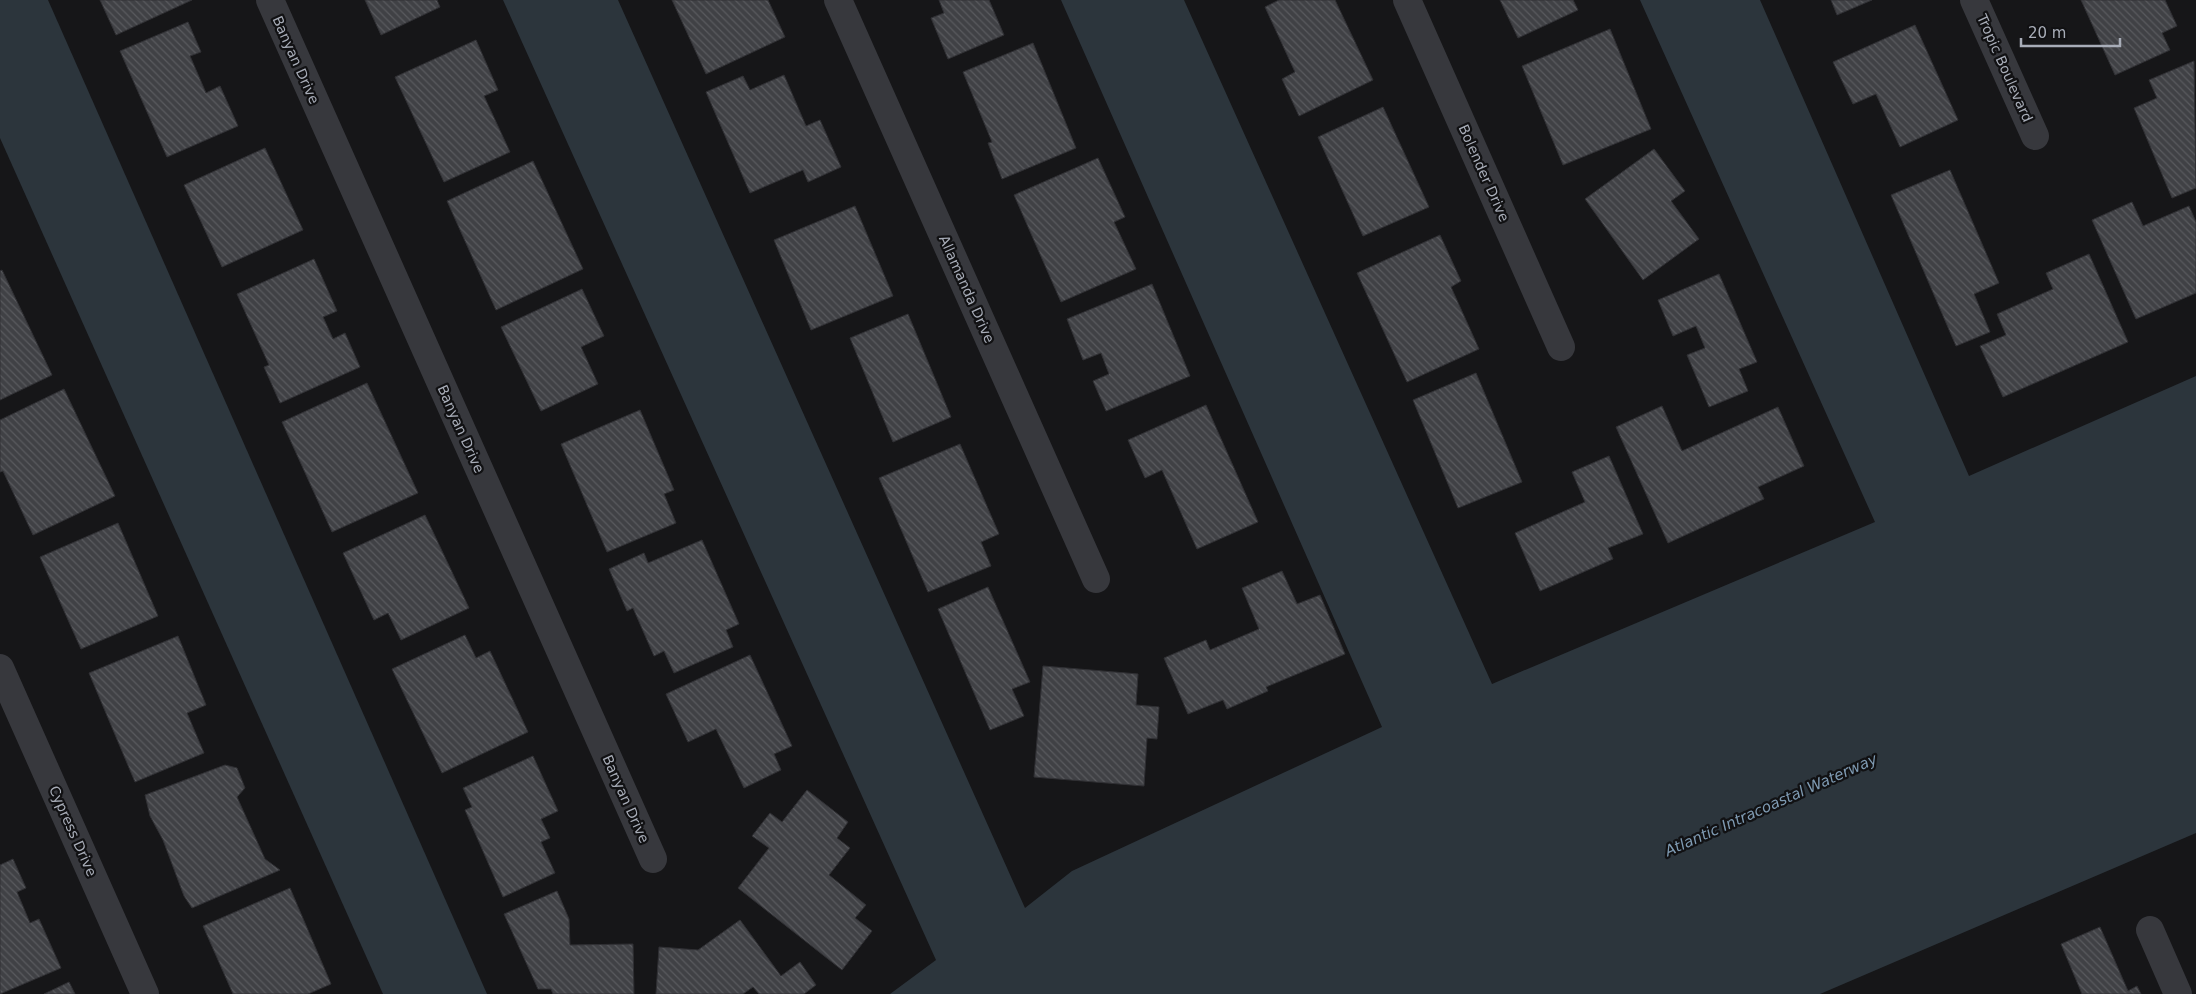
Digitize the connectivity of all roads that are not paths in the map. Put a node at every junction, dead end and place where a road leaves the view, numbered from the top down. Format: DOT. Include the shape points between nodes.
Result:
graph roads {
  1 [pos="270,0"];
  2 [pos="838,0"];
  3 [pos="1407,0"];
  4 [pos="1974,0"];
  5 [pos="2035,136"];
  6 [pos="1561,347"];
  7 [pos="1096,579"];
  8 [pos="0,668"];
  9 [pos="653,859"];
  10 [pos="2150,930"];
  11 [pos="146,994"];
  12 [pos="2178,994"];
  1 -- 9 [label="street, Banyan Drive"];
  2 -- 7 [label="street, Allamanda Drive"];
  3 -- 6 [label="street, Bolender Drive"];
  4 -- 5 [label="street, Tropic Boulevard"];
  8 -- 11 [label="street, Cypress Drive"];
  10 -- 12 [label="street"];
}
